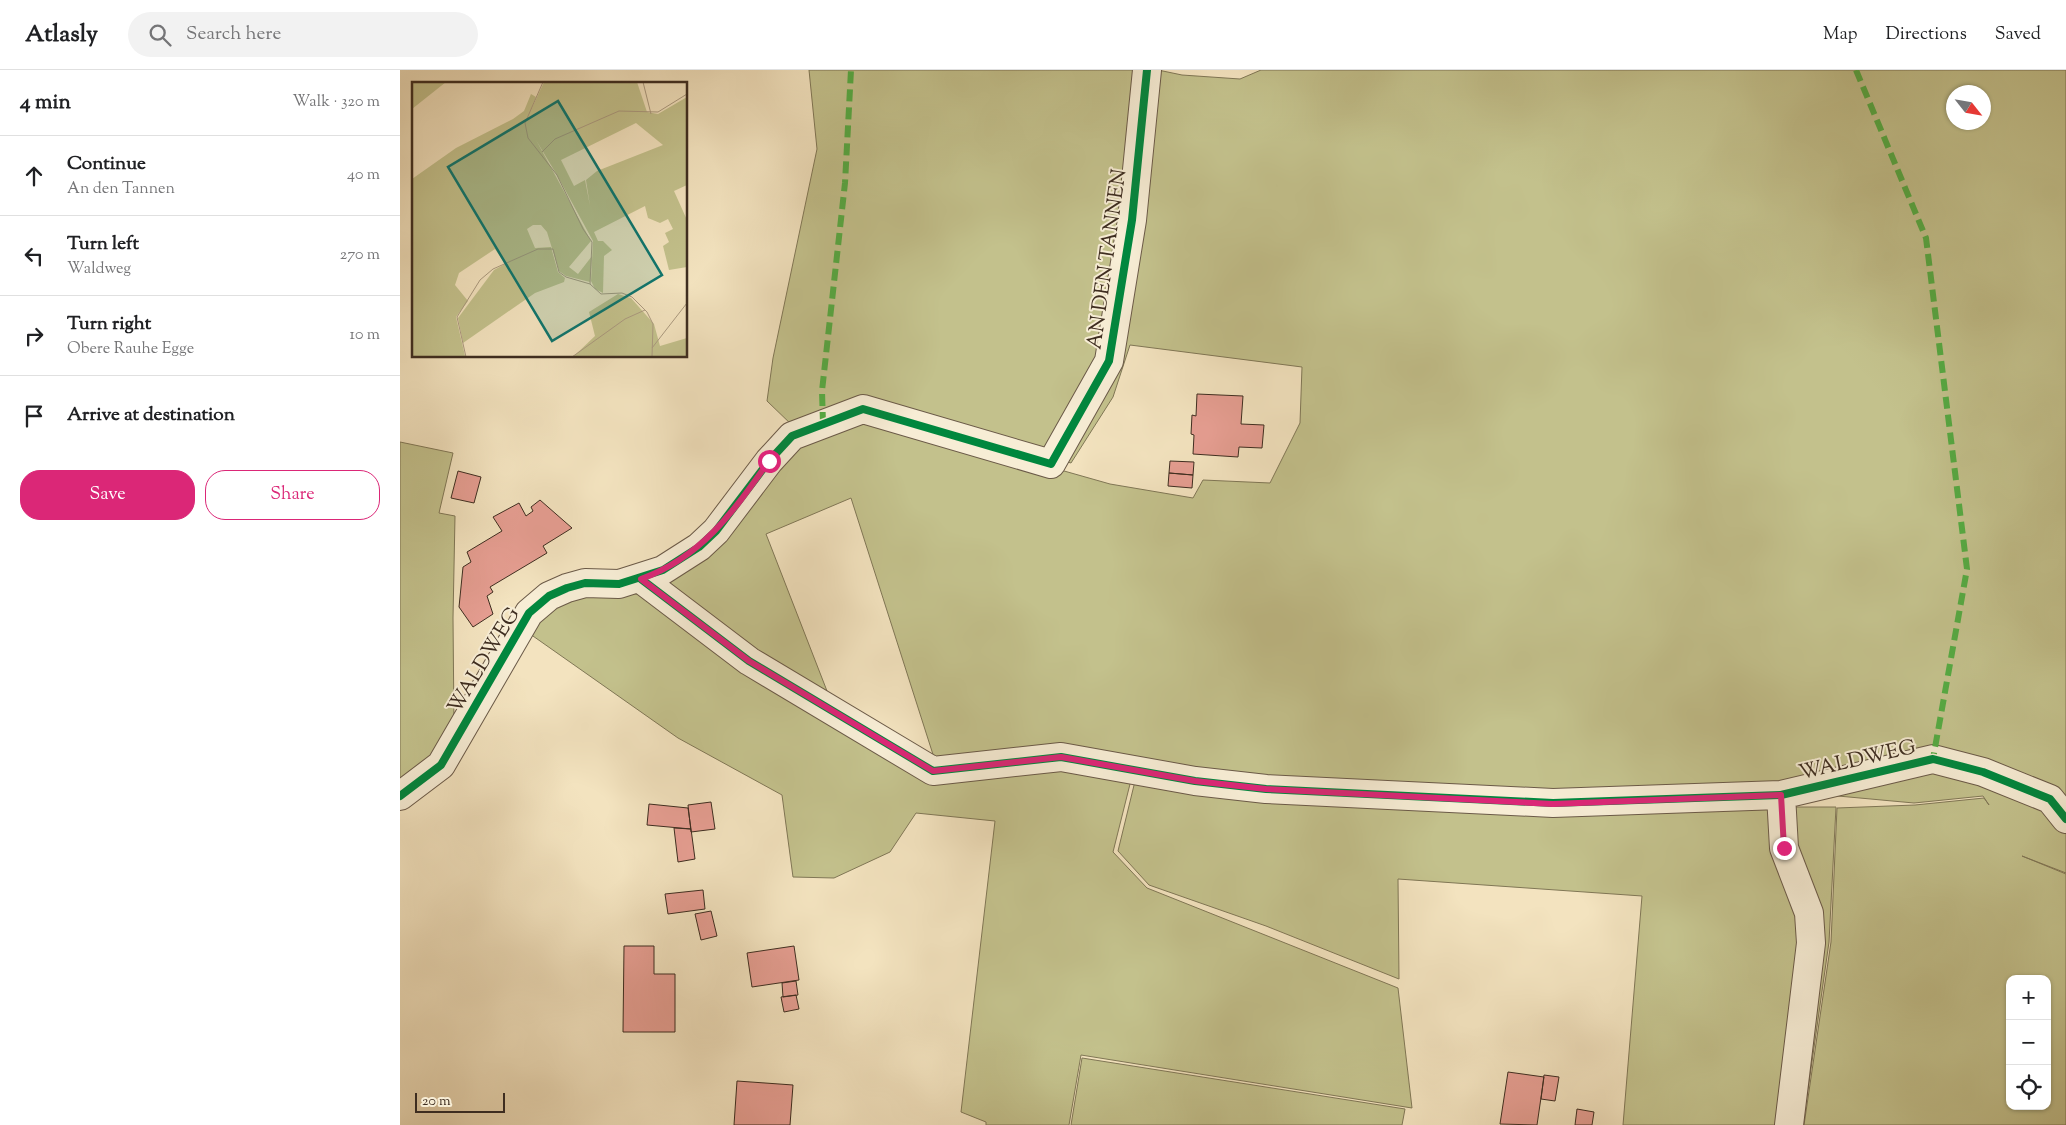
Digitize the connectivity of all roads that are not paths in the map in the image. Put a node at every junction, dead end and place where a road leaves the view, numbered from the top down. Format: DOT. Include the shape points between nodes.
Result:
graph roads {
  1 [pos="1147,70"];
  2 [pos="641,579"];
  3 [pos="1781,795"];
  4 [pos="400,796"];
  5 [pos="2066,819"];
  6 [pos="1789,1125"];
  1 -- 2 [label="street, AN DEN TANNEN" via="1132,220 1110,361 1051,464 863,409 792,436 716,531 699,547 663,570"];
  2 -- 3 [label="street, WALDWEG" via="749,661 933,771 1061,757 1195,781 1266,789 1553,804"];
  2 -- 4 [label="street, WALDWEG" via="619,584 585,583 567,588 549,596 529,613 441,765"];
  3 -- 5 [label="street, WALDWEG" via="1933,759 1983,772 2050,799"];
  3 -- 6 [label="street" via="1784,848 1809,913 1811,943"];
}
